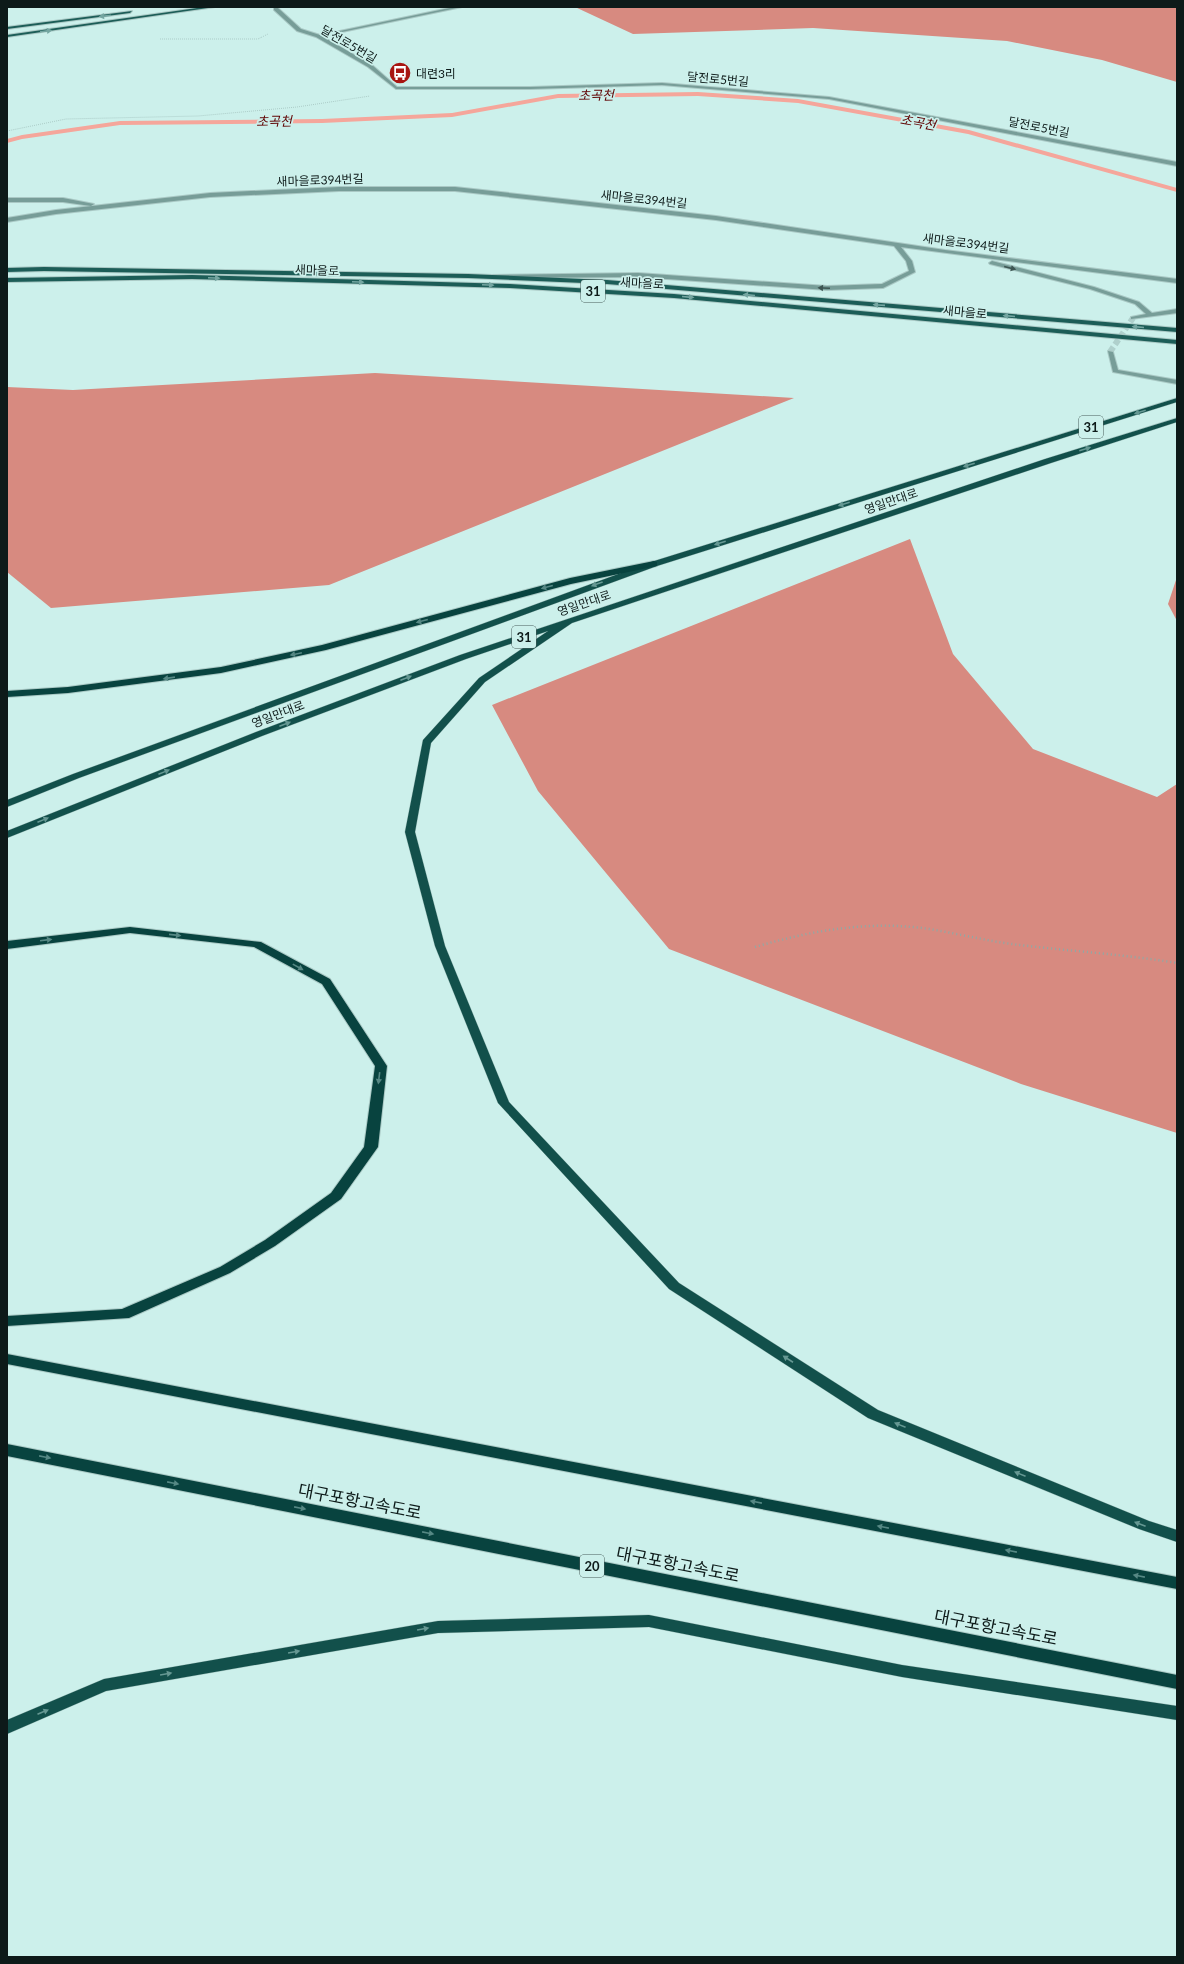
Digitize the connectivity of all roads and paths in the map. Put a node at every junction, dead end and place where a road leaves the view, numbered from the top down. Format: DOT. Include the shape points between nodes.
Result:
graph roads {
  1 [pos="172,7"];
  2 [pos="213,7"];
  3 [pos="460,7"];
  4 [pos="276,9"];
  5 [pos="150,10"];
  6 [pos="134,12"];
  7 [pos="7,28"];
  8 [pos="7,36"];
  9 [pos="318,36"];
  10 [pos="396,88"];
  11 [pos="7,131"];
  12 [pos="1177,164"];
  13 [pos="7,200"];
  14 [pos="107,207"];
  15 [pos="7,220"];
  16 [pos="896,245"];
  17 [pos="945,252"];
  18 [pos="7,270"];
  19 [pos="468,276"];
  20 [pos="192,278"];
  21 [pos="7,280"];
  22 [pos="1177,281"];
  23 [pos="7,286"];
  24 [pos="1177,311"];
  25 [pos="1150,315"];
  26 [pos="1133,318"];
  27 [pos="1177,330"];
  28 [pos="1177,342"];
  29 [pos="1110,352"];
  30 [pos="1177,382"];
  31 [pos="1177,400"];
  32 [pos="1177,420"];
  33 [pos="654,564"];
  34 [pos="571,620"];
  35 [pos="7,694"];
  36 [pos="7,804"];
  37 [pos="7,835"];
  38 [pos="7,944"];
  39 [pos="755,947"];
  40 [pos="1177,963"];
  41 [pos="7,1321"];
  42 [pos="7,1359"];
  43 [pos="7,1450"];
  44 [pos="1177,1536"];
  45 [pos="1177,1583"];
  46 [pos="1177,1682"];
  47 [pos="1177,1713"];
  48 [pos="7,1727"];
  1 -- 5 [label="main road"];
  8 -- 2 [label="main road, one-way"];
  3 -- 9 [label="street"];
  4 -- 9 [label="street, 달전로5번길" via="299,30"];
  6 -- 7 [label="main road, one-way"];
  9 -- 10 [label="street, 달전로5번길" via="370,66"];
  10 -- 11 [label="path" via="382,94 297,107 198,116 66,119"];
  10 -- 12 [label="street, 달전로5번길" via="530,88 662,84 829,98"];
  13 -- 14 [label="street" via="62,200"];
  14 -- 15 [label="street"];
  14 -- 16 [label="street, 새마을로394번길" via="210,195 339,190 455,190 716,218"];
  16 -- 17 [label="street, 새마을로394번길"];
  16 -- 19 [label="street, one-way" via="908,261 912,272 883,286 827,288 638,275"];
  17 -- 22 [label="street, 새마을로394번길"];
  17 -- 25 [label="street, one-way" via="1092,288 1137,303"];
  18 -- 19 [label="main road, 새마을로 / 31" via="253,271"];
  27 -- 19 [label="main road, 새마을로 / 31, one-way" via="607,282"];
  20 -- 21 [label="main road, 새마을로 / 31"];
  20 -- 23 [label="main road"];
  20 -- 28 [label="main road, 새마을로 / 31, one-way" via="510,286 674,296"];
  24 -- 25 [label="street"];
  25 -- 26 [label="street"];
  29 -- 30 [label="street" via="1114,371"];
  31 -- 33 [label="highway, 영일만대로 / 31, one-way"];
  34 -- 32 [label="highway, 영일만대로 / 31, one-way" via="1048,460"];
  33 -- 35 [label="highway, one-way" via="570,581 324,648 221,670 68,690"];
  33 -- 36 [label="highway, 영일만대로 / 31, one-way" via="76,776"];
  37 -- 34 [label="highway, 영일만대로 / 31, one-way" via="259,734 463,657"];
  44 -- 34 [label="highway, one-way" via="1144,1525 873,1414 674,1286 504,1103 440,946 410,832 426,742 482,680"];
  38 -- 41 [label="highway, one-way" via="130,930 257,944 326,982 381,1066 371,1147 336,1196 270,1243 225,1270 124,1314"];
  39 -- 40 [label="path" via="822,930 898,925 1010,944 1130,955"];
  45 -- 42 [label="highway, one-way"];
  43 -- 46 [label="highway, 대구포항고속도로 / 20, one-way"];
  48 -- 47 [label="highway, one-way" via="104,1685 438,1627 649,1621 902,1671"];
}
